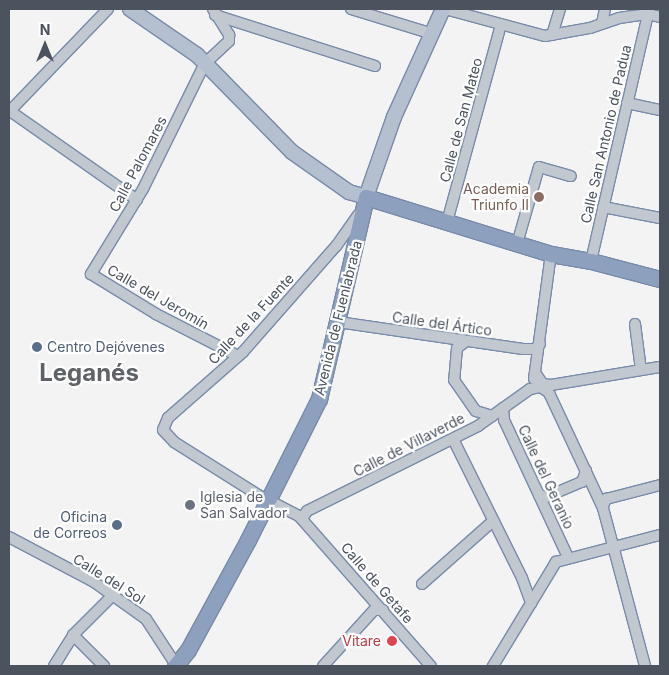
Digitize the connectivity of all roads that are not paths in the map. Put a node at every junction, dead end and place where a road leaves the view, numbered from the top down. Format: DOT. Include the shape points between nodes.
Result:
graph roads {
  1 [pos="108,9"];
  2 [pos="130,9"];
  3 [pos="351,9"];
  4 [pos="444,9"];
  5 [pos="560,9"];
  6 [pos="605,9"];
  7 [pos="214,12"];
  8 [pos="648,12"];
  9 [pos="660,18"];
  10 [pos="602,23"];
  11 [pos="501,24"];
  12 [pos="432,34"];
  13 [pos="552,35"];
  14 [pos="205,63"];
  15 [pos="375,66"];
  16 [pos="627,103"];
  17 [pos="660,110"];
  18 [pos="571,176"];
  19 [pos="137,200"];
  20 [pos="365,203"];
  21 [pos="603,207"];
  22 [pos="660,218"];
  23 [pos="447,222"];
  24 [pos="516,244"];
  25 [pos="551,254"];
  26 [pos="591,261"];
  27 [pos="91,274"];
  28 [pos="660,279"];
  29 [pos="338,322"];
  30 [pos="635,324"];
  31 [pos="466,341"];
  32 [pos="540,344"];
  33 [pos="238,356"];
  34 [pos="660,367"];
  35 [pos="640,370"];
  36 [pos="536,374"];
  37 [pos="528,390"];
  38 [pos="547,390"];
  39 [pos="503,408"];
  40 [pos="492,416"];
  41 [pos="453,439"];
  42 [pos="586,471"];
  43 [pos="660,485"];
  44 [pos="539,495"];
  45 [pos="269,500"];
  46 [pos="603,506"];
  47 [pos="302,518"];
  48 [pos="493,521"];
  49 [pos="660,534"];
  50 [pos="9,537"];
  51 [pos="614,545"];
  52 [pos="563,558"];
  53 [pos="522,578"];
  54 [pos="422,584"];
  55 [pos="112,595"];
  56 [pos="531,603"];
  57 [pos="383,610"];
  58 [pos="74,635"];
  59 [pos="180,665"];
  60 [pos="54,666"];
  61 [pos="104,666"];
  62 [pos="323,666"];
  63 [pos="431,666"];
  64 [pos="493,666"];
  65 [pos="645,666"];
  1 -- 19 [label="street" via="10,111"];
  2 -- 14 [label="main road"];
  3 -- 12 [label="street"];
  4 -- 11 [label="street"];
  4 -- 12 [label="main road, Avenida de Fuenlabrada"];
  5 -- 13 [label="street"];
  6 -- 10 [label="street"];
  7 -- 14 [label="street" via="229,35 228,42"];
  7 -- 15 [label="street"];
  8 -- 9 [label="street"];
  8 -- 10 [label="street"];
  8 -- 16 [label="street, Calle San Antonio de Padua"];
  10 -- 13 [label="street"];
  11 -- 13 [label="street"];
  11 -- 23 [label="street, Calle de San Mateo"];
  12 -- 20 [label="main road, Avenida de Fuenlabrada" via="394,117"];
  14 -- 19 [label="street, Calle Palomares"];
  14 -- 20 [label="main road" via="292,152"];
  16 -- 17 [label="street"];
  16 -- 21 [label="street, Calle San Antonio de Padua"];
  18 -- 24 [label="street" via="539,167"];
  19 -- 27 [label="street, Calle Palomares"];
  20 -- 23 [label="highway"];
  20 -- 29 [label="highway, Avenida de Fuenlabrada"];
  20 -- 33 [label="street, Calle de la Fuente"];
  21 -- 22 [label="street"];
  21 -- 26 [label="street, Calle San Antonio de Padua"];
  23 -- 24 [label="highway"];
  24 -- 25 [label="highway"];
  25 -- 26 [label="highway"];
  25 -- 32 [label="street, Calle de Villaverde"];
  26 -- 28 [label="highway"];
  27 -- 33 [label="street, Calle del Jeromín" via="156,314"];
  29 -- 31 [label="street, Calle del Ártico"];
  29 -- 45 [label="highway, Avenida de Fuenlabrada" via="319,399"];
  30 -- 35 [label="street"];
  31 -- 32 [label="street, Calle del Ártico" via="527,350"];
  31 -- 40 [label="street" via="457,348 454,380 476,411"];
  32 -- 36 [label="street, Calle de Villaverde"];
  33 -- 45 [label="street, Calle de la Fuente" via="167,420 165,434"];
  34 -- 35 [label="street"];
  35 -- 38 [label="street" via="556,384"];
  36 -- 37 [label="street, Calle de Villaverde"];
  36 -- 38 [label="street"];
  37 -- 38 [label="street" via="540,387"];
  37 -- 39 [label="street, Calle de Villaverde"];
  38 -- 42 [label="street"];
  39 -- 40 [label="street, Calle de Villaverde"];
  39 -- 44 [label="street, Calle del Geranio" via="502,416"];
  40 -- 41 [label="street, Calle de Villaverde"];
  41 -- 47 [label="street, Calle de Villaverde" via="307,511"];
  41 -- 48 [label="street"];
  42 -- 44 [label="street" via="582,482 546,497"];
  42 -- 46 [label="street"];
  43 -- 46 [label="street" via="606,498"];
  44 -- 52 [label="street, Calle del Geranio"];
  45 -- 47 [label="street"];
  45 -- 59 [label="highway, Avenida de Fuenlabrada"];
  46 -- 51 [label="street"];
  47 -- 57 [label="street, Calle de Getafe"];
  48 -- 53 [label="street"];
  48 -- 54 [label="street"];
  49 -- 51 [label="street"];
  50 -- 55 [label="street, Calle del Sol"];
  51 -- 52 [label="street"];
  51 -- 65 [label="street"];
  52 -- 53 [label="street" via="550,564 534,582 528,583"];
  52 -- 56 [label="street"];
  53 -- 56 [label="street"];
  55 -- 58 [label="street"];
  55 -- 59 [label="street, Calle del Sol" via="146,619"];
  56 -- 64 [label="street"];
  57 -- 62 [label="street" via="374,610"];
  57 -- 63 [label="street, Calle de Getafe"];
  58 -- 60 [label="street"];
  58 -- 61 [label="street"];
}
